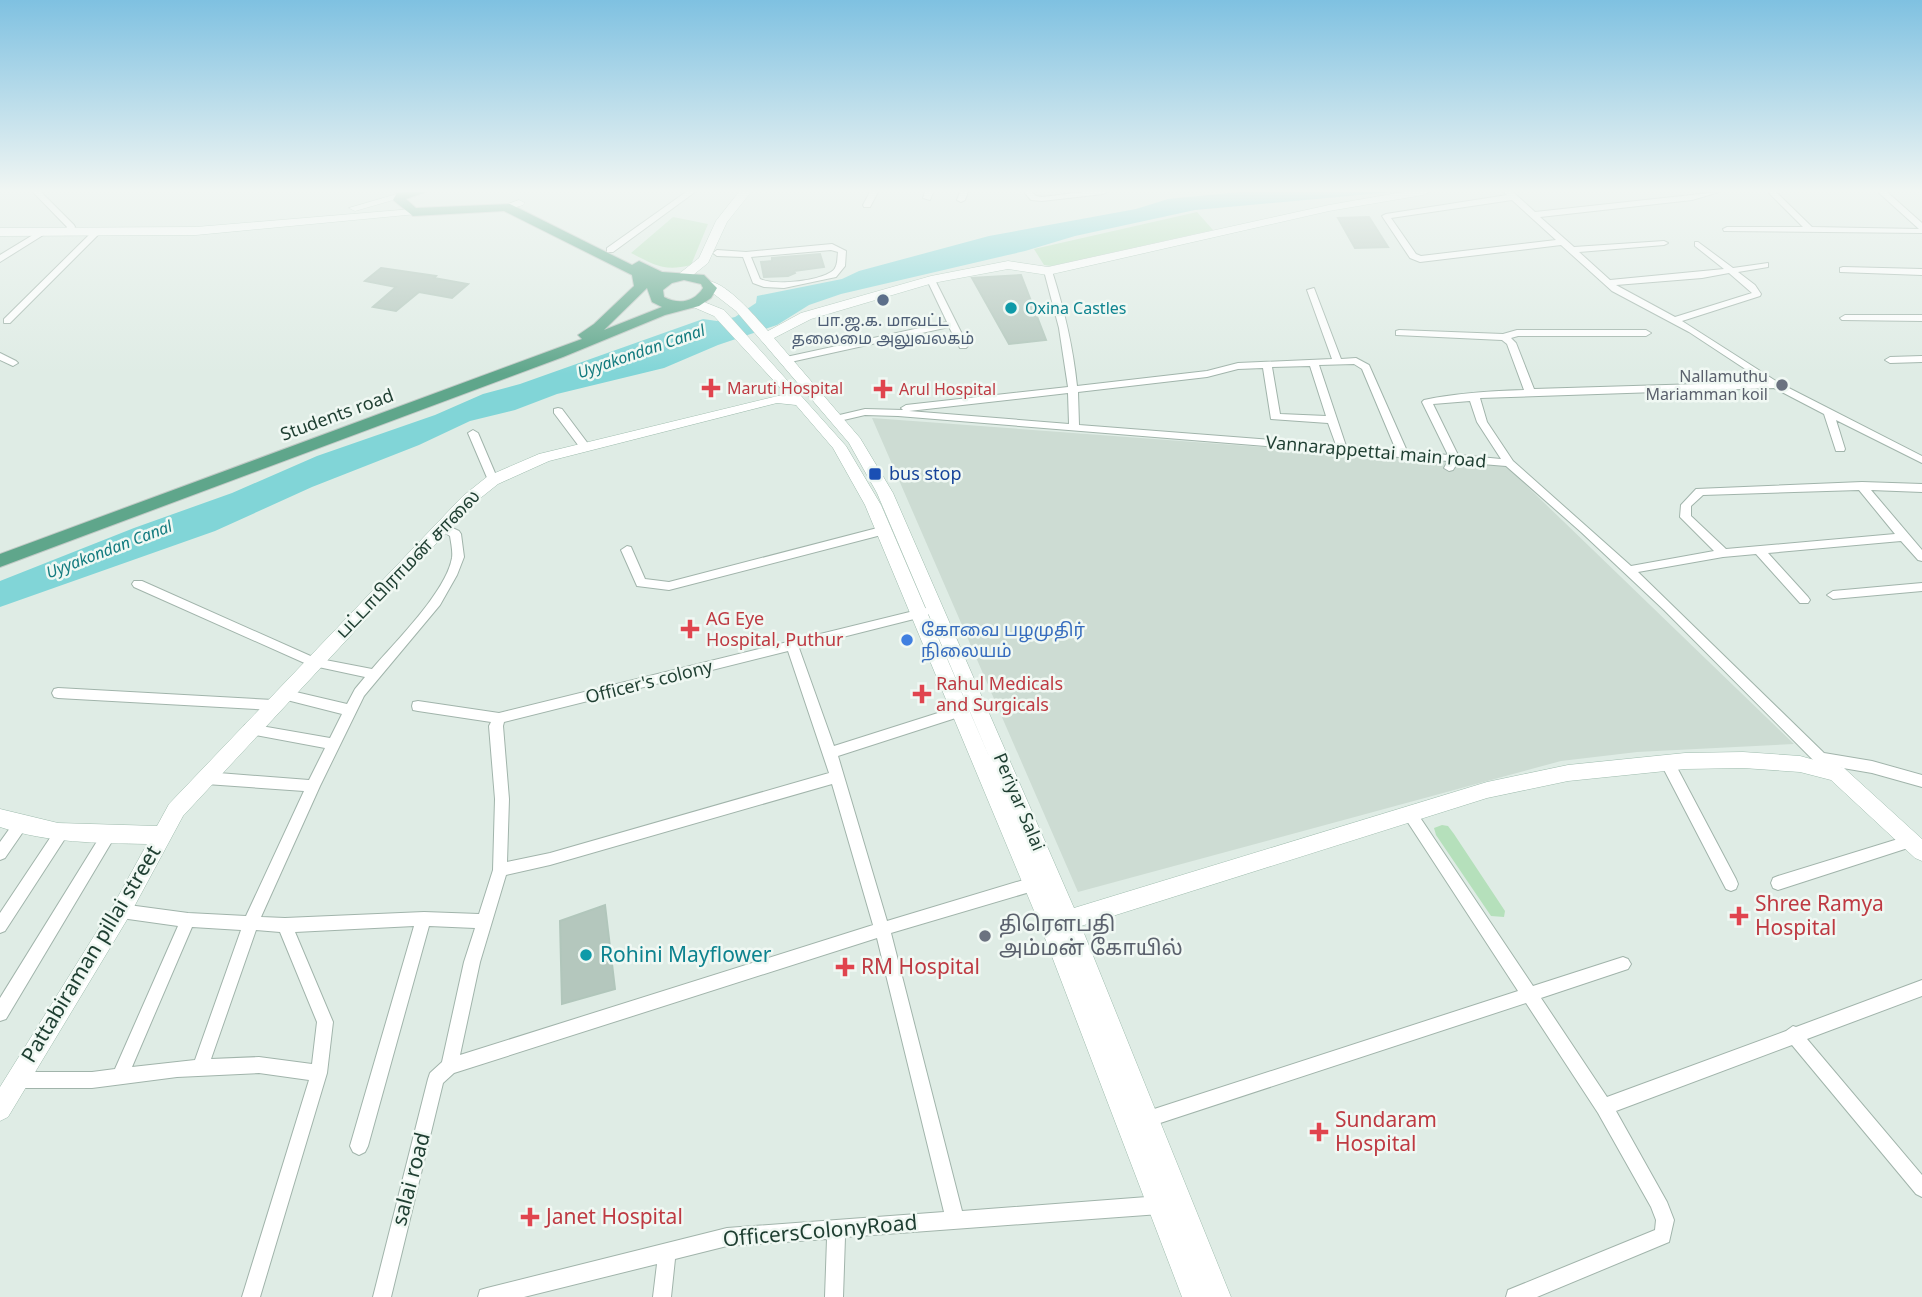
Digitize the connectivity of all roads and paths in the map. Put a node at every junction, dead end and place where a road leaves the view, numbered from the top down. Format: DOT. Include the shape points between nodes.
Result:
graph roads {
  1 [pos="76,253"];
  2 [pos="600,253"];
  3 [pos="615,253"];
  4 [pos="707,253"];
  5 [pos="717,253"];
  6 [pos="773,253"];
  7 [pos="843,253"];
  8 [pos="1131,253"];
  9 [pos="1411,253"];
  10 [pos="1474,253"];
  11 [pos="1577,253"];
  12 [pos="1709,253"];
  13 [pos="746,255"];
  14 [pos="1765,265"];
  15 [pos="1843,270"];
  16 [pos="1048,271"];
  17 [pos="1733,271"];
  18 [pos="1922,272"];
  19 [pos="638,273"];
  20 [pos="693,278"];
  21 [pos="931,280"];
  22 [pos="1607,282"];
  23 [pos="1311,290"];
  24 [pos="655,292"];
  25 [pos="691,304"];
  26 [pos="1844,318"];
  27 [pos="1922,318"];
  28 [pos="1675,320"];
  29 [pos="7,321"];
  30 [pos="952,324"];
  31 [pos="1399,333"];
  32 [pos="1646,333"];
  33 [pos="589,334"];
  34 [pos="1504,337"];
  35 [pos="757,341"];
  36 [pos="964,346"];
  37 [pos="0,356"];
  38 [pos="1922,359"];
  39 [pos="762,360"];
  40 [pos="786,360"];
  41 [pos="1889,360"];
  42 [pos="1337,361"];
  43 [pos="13,363"];
  44 [pos="1314,364"];
  45 [pos="1267,365"];
  46 [pos="1776,385"];
  47 [pos="1075,389"];
  48 [pos="1530,392"];
  49 [pos="1475,397"];
  50 [pos="802,402"];
  51 [pos="730,409"];
  52 [pos="558,411"];
  53 [pos="865,412"];
  54 [pos="1829,414"];
  55 [pos="835,419"];
  56 [pos="1334,420"];
  57 [pos="1074,426"];
  58 [pos="472,433"];
  59 [pos="585,447"];
  60 [pos="1342,449"];
  61 [pos="1840,449"];
  62 [pos="1403,454"];
  63 [pos="1922,460"];
  64 [pos="1452,463"];
  65 [pos="1509,463"];
  66 [pos="494,480"];
  67 [pos="1862,486"];
  68 [pos="1922,488"];
  69 [pos="442,527"];
  70 [pos="885,530"];
  71 [pos="1904,537"];
  72 [pos="627,550"];
  73 [pos="1758,550"];
  74 [pos="0,551"];
  75 [pos="1723,553"];
  76 [pos="1922,557"];
  77 [pos="0,561"];
  78 [pos="1629,570"];
  79 [pos="138,584"];
  80 [pos="1922,587"];
  81 [pos="1833,595"];
  82 [pos="1804,600"];
  83 [pos="928,611"];
  84 [pos="793,647"];
  85 [pos="313,662"];
  86 [pos="373,674"];
  87 [pos="58,693"];
  88 [pos="278,699"];
  89 [pos="418,706"];
  90 [pos="349,710"];
  91 [pos="960,711"];
  92 [pos="499,718"];
  93 [pos="250,729"];
  94 [pos="333,744"];
  95 [pos="830,754"];
  96 [pos="1820,758"];
  97 [pos="1667,762"];
  98 [pos="1837,774"];
  99 [pos="837,777"];
  100 [pos="206,778"];
  101 [pos="1922,781"];
  102 [pos="313,786"];
  103 [pos="1410,814"];
  104 [pos="0,818"];
  105 [pos="20,825"];
  106 [pos="63,830"];
  107 [pos="108,834"];
  108 [pos="161,835"];
  109 [pos="1916,846"];
  110 [pos="0,854"];
  111 [pos="500,870"];
  112 [pos="1042,881"];
  113 [pos="1778,883"];
  114 [pos="1731,884"];
  115 [pos="121,911"];
  116 [pos="424,919"];
  117 [pos="188,920"];
  118 [pos="483,921"];
  119 [pos="251,922"];
  120 [pos="1060,923"];
  121 [pos="285,925"];
  122 [pos="0,926"];
  123 [pos="882,929"];
  124 [pos="1623,964"];
  125 [pos="1922,988"];
  126 [pos="1530,995"];
  127 [pos="0,1013"];
  128 [pos="1793,1034"];
  129 [pos="449,1066"];
  130 [pos="200,1068"];
  131 [pos="319,1073"];
  132 [pos="120,1076"];
  133 [pos="17,1080"];
  134 [pos="1604,1107"];
  135 [pos="0,1109"];
  136 [pos="1148,1119"];
  137 [pos="359,1146"];
  138 [pos="1922,1188"];
  139 [pos="1160,1205"];
  140 [pos="955,1220"];
  141 [pos="836,1229"];
  142 [pos="667,1252"];
  143 [pos="251,1297"];
  144 [pos="382,1297"];
  145 [pos="488,1297"];
  146 [pos="662,1297"];
  147 [pos="834,1297"];
  148 [pos="1195,1297"];
  149 [pos="1218,1297"];
  150 [pos="1515,1297"];
  1 -- 29 [label="street"];
  2 -- 19 [label="main road"];
  3 -- 20 [label="main road" via="658,275"];
  4 -- 20 [label="main road"];
  5 -- 13 [label="street"];
  5 -- 20 [label="main road"];
  6 -- 13 [label="street"];
  7 -- 13 [label="street" via="841,266 833,275 782,285 756,281"];
  8 -- 16 [label="main road"];
  9 -- 10 [label="street" via="1420,259"];
  11 -- 22 [label="street"];
  12 -- 17 [label="street"];
  14 -- 17 [label="street"];
  15 -- 18 [label="street"];
  16 -- 21 [label="main road" via="1008,265"];
  16 -- 47 [label="street" via="1065,328"];
  17 -- 22 [label="street"];
  17 -- 28 [label="street" via="1757,294"];
  19 -- 24 [label="main road"];
  19 -- 33 [label="main road" via="641,287"];
  20 -- 24 [label="main road"];
  20 -- 25 [label="main road" via="709,292"];
  20 -- 35 [label="main road" via="741,308"];
  21 -- 30 [label="street"];
  21 -- 35 [label="main road" via="831,307"];
  22 -- 28 [label="street"];
  23 -- 42 [label="street"];
  24 -- 25 [label="main road" via="668,305"];
  24 -- 33 [label="main road" via="622,319"];
  25 -- 35 [label="main road" via="719,313"];
  25 -- 77 [label="main road, Students road"];
  26 -- 27 [label="street"];
  28 -- 46 [label="street"];
  30 -- 36 [label="street"];
  30 -- 40 [label="street"];
  31 -- 34 [label="street"];
  32 -- 34 [label="street" via="1517,333"];
  33 -- 74 [label="main road"];
  34 -- 48 [label="street" via="1511,343"];
  35 -- 39 [label="main road, Periyar Salai"];
  35 -- 40 [label="main road, Periyar Salai"];
  37 -- 43 [label="street"];
  38 -- 41 [label="street"];
  39 -- 50 [label="main road, Periyar Salai"];
  39 -- 51 [label="main road" via="767,388"];
  40 -- 55 [label="main road, Periyar Salai"];
  42 -- 44 [label="street"];
  42 -- 62 [label="street" via="1356,361 1366,367"];
  44 -- 45 [label="street"];
  44 -- 56 [label="street"];
  45 -- 47 [label="street"];
  45 -- 56 [label="street" via="1275,417"];
  46 -- 48 [label="street"];
  46 -- 54 [label="street"];
  47 -- 53 [label="street"];
  47 -- 57 [label="street"];
  48 -- 49 [label="street"];
  49 -- 64 [label="street" via="1427,402"];
  49 -- 65 [label="street" via="1484,424"];
  50 -- 51 [label="main road" via="784,398"];
  50 -- 70 [label="main road, Periyar Salai" via="839,446"];
  51 -- 59 [label="main road, பட்டாபிராமன் சாலை"];
  52 -- 59 [label="street"];
  53 -- 55 [label="street, Vannarappettai main road"];
  53 -- 57 [label="street, Vannarappettai main road"];
  54 -- 61 [label="street"];
  54 -- 63 [label="street"];
  55 -- 83 [label="main road, Periyar Salai" via="855,441 878,480"];
  56 -- 60 [label="street"];
  57 -- 60 [label="street, Vannarappettai main road"];
  58 -- 66 [label="street"];
  59 -- 66 [label="main road, பட்டாபிராமன் சாலை" via="544,457"];
  60 -- 62 [label="street, Vannarappettai main road"];
  62 -- 64 [label="street, Vannarappettai main road"];
  64 -- 65 [label="street, Vannarappettai main road"];
  65 -- 78 [label="street, Vannarappettai main road"];
  66 -- 69 [label="main road, பட்டாபிராமன் சாலை"];
  67 -- 68 [label="street"];
  67 -- 71 [label="street"];
  67 -- 75 [label="street" via="1700,492 1686,505 1685,517"];
  69 -- 85 [label="main road, பட்டாபிராமன் சாலை"];
  69 -- 86 [label="street" via="455,534 457,564 436,602"];
  70 -- 72 [label="street" via="669,586 641,583"];
  70 -- 83 [label="main road, Periyar Salai"];
  71 -- 73 [label="street"];
  71 -- 76 [label="street"];
  73 -- 75 [label="street"];
  73 -- 82 [label="street"];
  75 -- 78 [label="street"];
  78 -- 96 [label="street, Vannarappettai main road"];
  79 -- 85 [label="street"];
  80 -- 81 [label="street"];
  83 -- 84 [label="street, Officer's colony"];
  83 -- 91 [label="main road, Periyar Salai"];
  83 -- 112 [label="main road, Periyar Salai"];
  84 -- 92 [label="street, Officer's colony"];
  84 -- 95 [label="street"];
  85 -- 86 [label="street"];
  85 -- 88 [label="main road, பட்டாபிராமன் சாலை"];
  86 -- 90 [label="street"];
  87 -- 88 [label="street"];
  88 -- 90 [label="street"];
  88 -- 93 [label="main road, பட்டாபிராமன் சாலை"];
  89 -- 92 [label="street"];
  90 -- 94 [label="street"];
  91 -- 95 [label="street"];
  91 -- 112 [label="main road, Periyar Salai"];
  92 -- 111 [label="street, salai road"];
  93 -- 94 [label="street"];
  93 -- 100 [label="main road, பட்டாபிராமன் சாலை"];
  94 -- 102 [label="street"];
  95 -- 99 [label="street"];
  96 -- 98 [label="street, Vannarappettai main road"];
  96 -- 101 [label="street"];
  97 -- 98 [label="main road" via="1800,764"];
  97 -- 103 [label="main road" via="1567,773 1487,790"];
  97 -- 114 [label="street"];
  98 -- 109 [label="main road"];
  99 -- 111 [label="street"];
  99 -- 123 [label="street"];
  100 -- 102 [label="street"];
  100 -- 108 [label="main road, பட்டாபிராமன் சாலை" via="176,810"];
  102 -- 119 [label="street"];
  103 -- 120 [label="main road"];
  103 -- 126 [label="street"];
  104 -- 105 [label="main road"];
  105 -- 106 [label="main road"];
  105 -- 110 [label="street"];
  106 -- 107 [label="main road"];
  106 -- 122 [label="street"];
  107 -- 108 [label="main road"];
  107 -- 127 [label="street"];
  108 -- 115 [label="main road, Pattabiraman pillai street"];
  109 -- 113 [label="street"];
  111 -- 118 [label="street, salai road"];
  112 -- 120 [label="main road, Periyar Salai"];
  112 -- 123 [label="street"];
  115 -- 117 [label="street"];
  115 -- 133 [label="main road, Pattabiraman pillai street"];
  116 -- 118 [label="street"];
  116 -- 121 [label="street"];
  116 -- 137 [label="street"];
  117 -- 119 [label="street"];
  117 -- 132 [label="street"];
  118 -- 129 [label="street, salai road"];
  119 -- 121 [label="street"];
  119 -- 130 [label="street"];
  120 -- 136 [label="main road, Periyar Salai"];
  120 -- 139 [label="main road, Periyar Salai"];
  121 -- 131 [label="street" via="325,1022"];
  123 -- 129 [label="street"];
  123 -- 140 [label="street"];
  124 -- 126 [label="street"];
  125 -- 128 [label="street"];
  126 -- 134 [label="street"];
  126 -- 136 [label="street"];
  128 -- 134 [label="street"];
  128 -- 138 [label="street"];
  129 -- 144 [label="street, salai road" via="436,1079"];
  130 -- 131 [label="street" via="259,1066"];
  130 -- 132 [label="street"];
  131 -- 143 [label="street"];
  132 -- 133 [label="street"];
  133 -- 135 [label="main road, Pattabiraman pillai street"];
  134 -- 150 [label="street" via="1658,1202 1663,1236"];
  136 -- 149 [label="main road, Periyar Salai"];
  139 -- 140 [label="street, OfficersColonyRoad"];
  139 -- 148 [label="main road, Periyar Salai"];
  140 -- 141 [label="street, OfficersColonyRoad"];
  141 -- 142 [label="street, OfficersColonyRoad" via="727,1237"];
  141 -- 147 [label="street"];
  142 -- 145 [label="street, OfficersColonyRoad"];
  142 -- 146 [label="street"];
}
